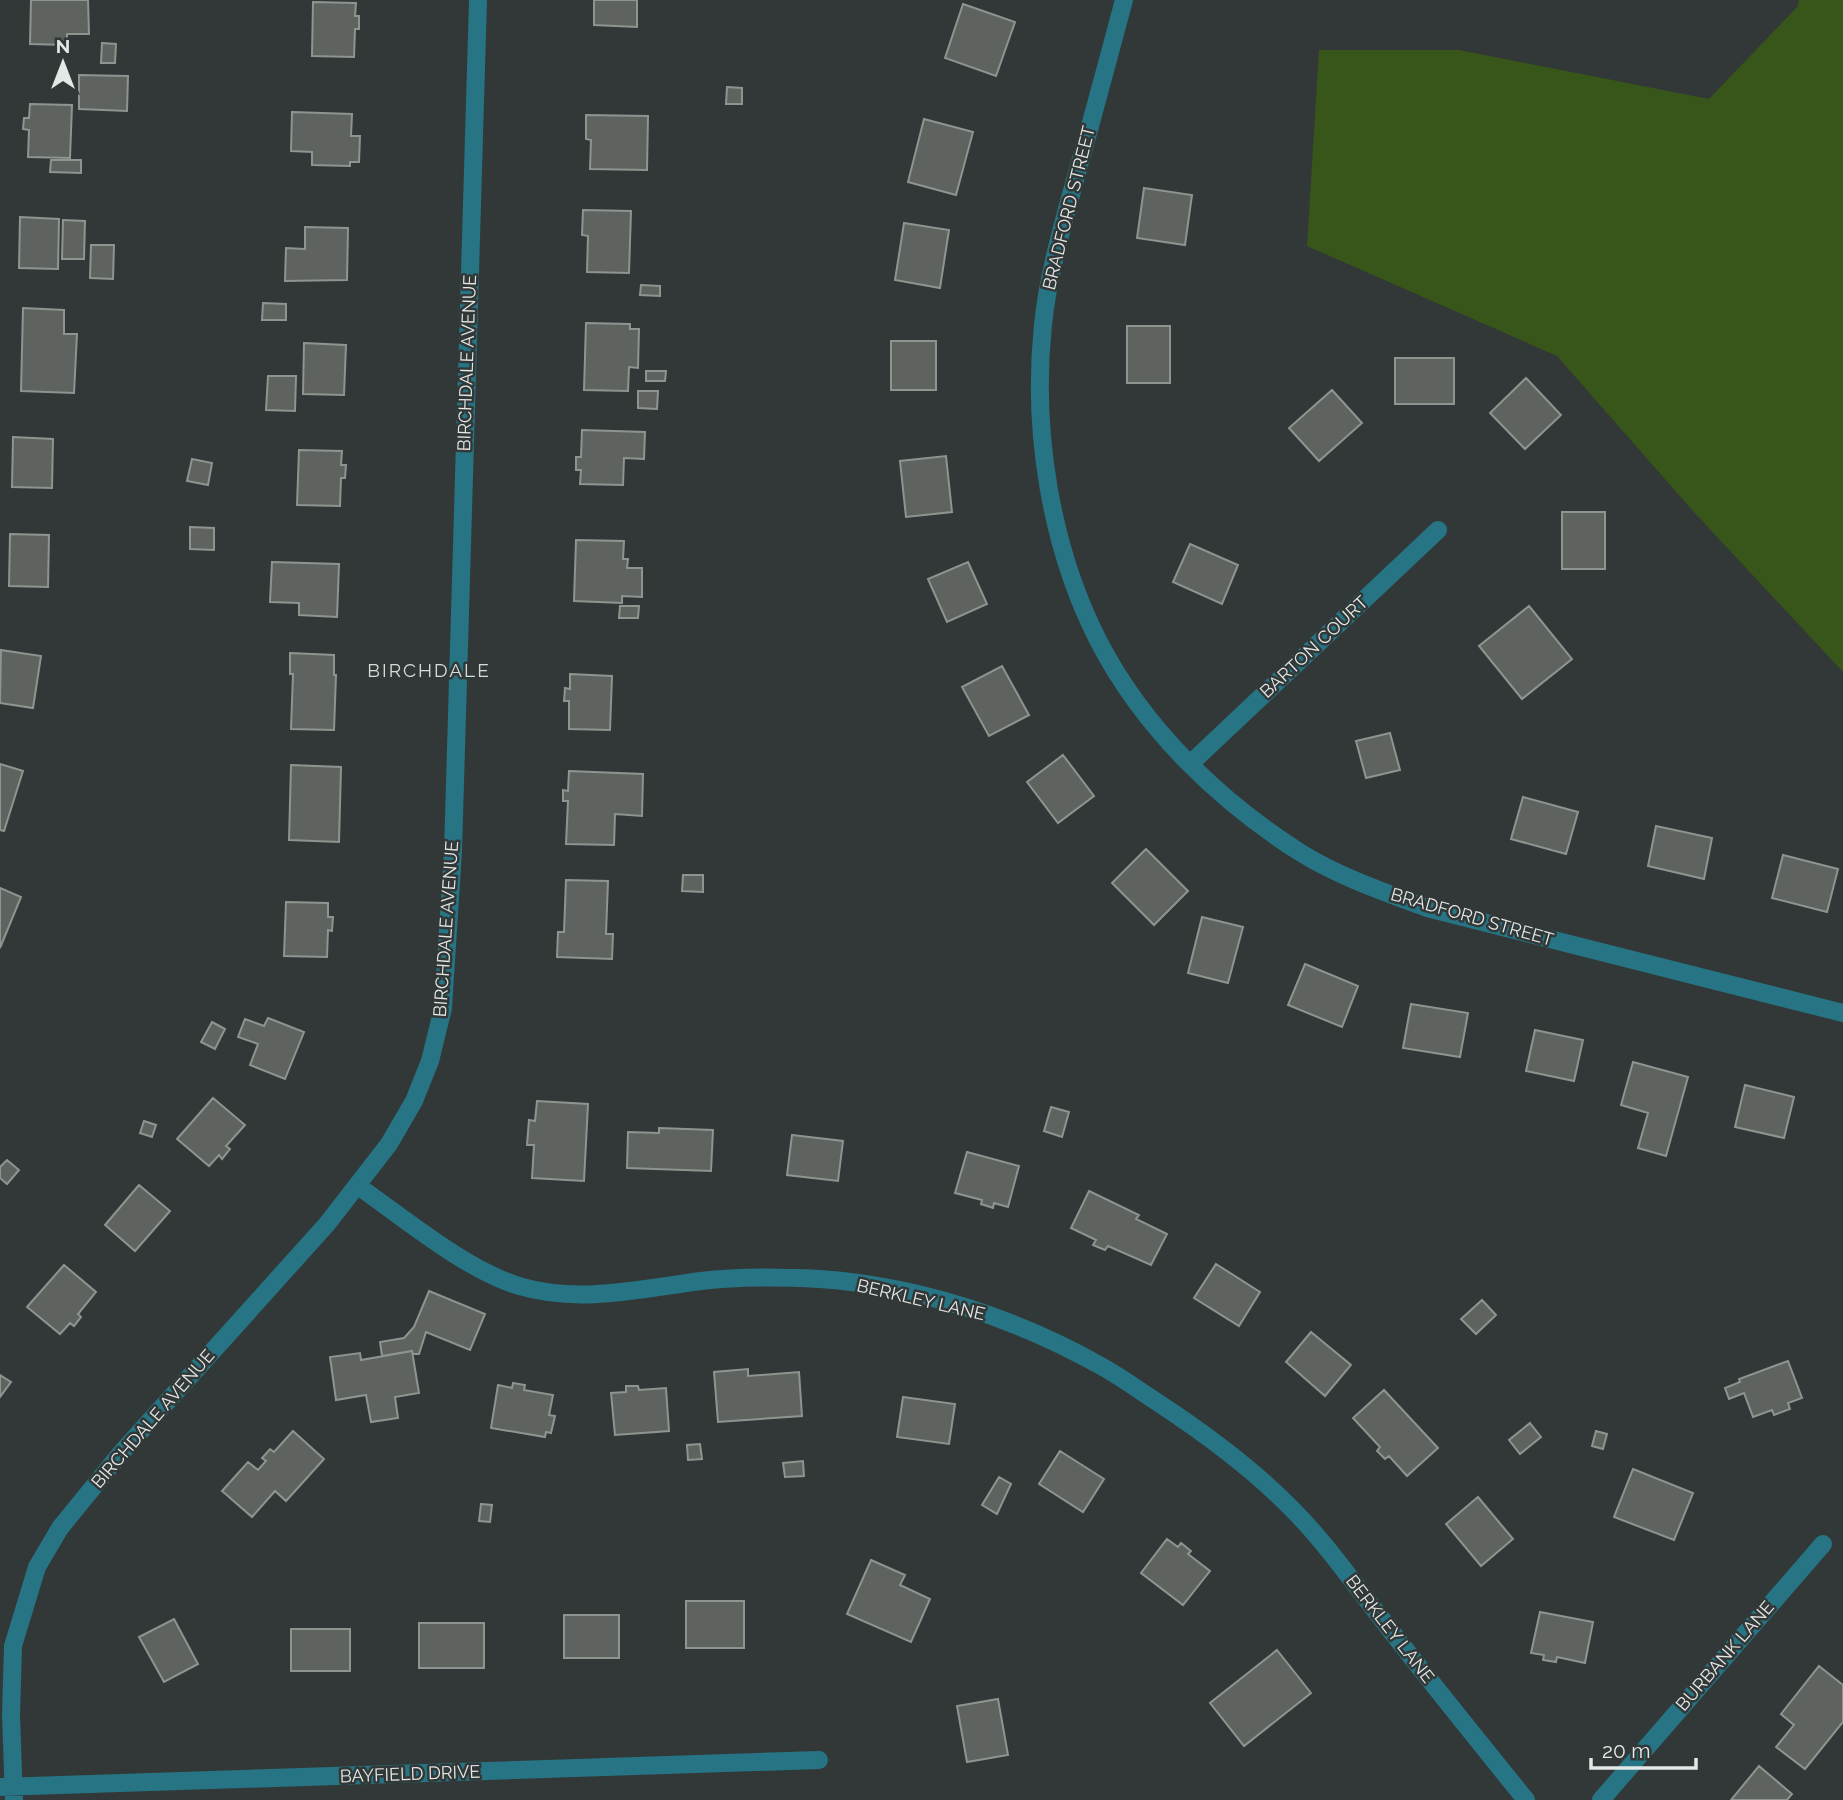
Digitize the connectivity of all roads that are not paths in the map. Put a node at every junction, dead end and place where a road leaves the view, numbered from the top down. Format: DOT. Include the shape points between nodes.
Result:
graph roads {
  1 [pos="478,0"];
  2 [pos="1124,0"];
  3 [pos="1438,530"];
  4 [pos="1190,764"];
  5 [pos="1843,1013"];
  6 [pos="358,1186"];
  7 [pos="1823,1544"];
  8 [pos="819,1760"];
  9 [pos="9,1791"];
  10 [pos="1526,1800"];
  11 [pos="1601,1800"];
  1 -- 6 [label="street, BIRCHDALE AVENUE" via="453,851 443,1008 414,1101"];
  2 -- 4 [label="street, BRADFORD STREET" via="1050,271 1042,327 1040,397 1046,467 1072,576 1098,640 1134,698"];
  3 -- 4 [label="street, BARTON COURT"];
  4 -- 5 [label="street, BRADFORD STREET" via="1236,807 1291,846 1363,884 1427,908"];
  6 -- 9 [label="street, BIRCHDALE AVENUE" via="121,1453 48,1547 37,1567 13,1646"];
  6 -- 10 [label="street, BERKLEY LANE" via="479,1270 519,1286 562,1295 606,1295 705,1280 764,1277 881,1287 967,1308 1037,1333 1102,1367 1189,1423 1293,1510"];
  7 -- 11 [label="street, BURBANK LANE"];
  8 -- 9 [label="street, BAYFIELD DRIVE"];
}
